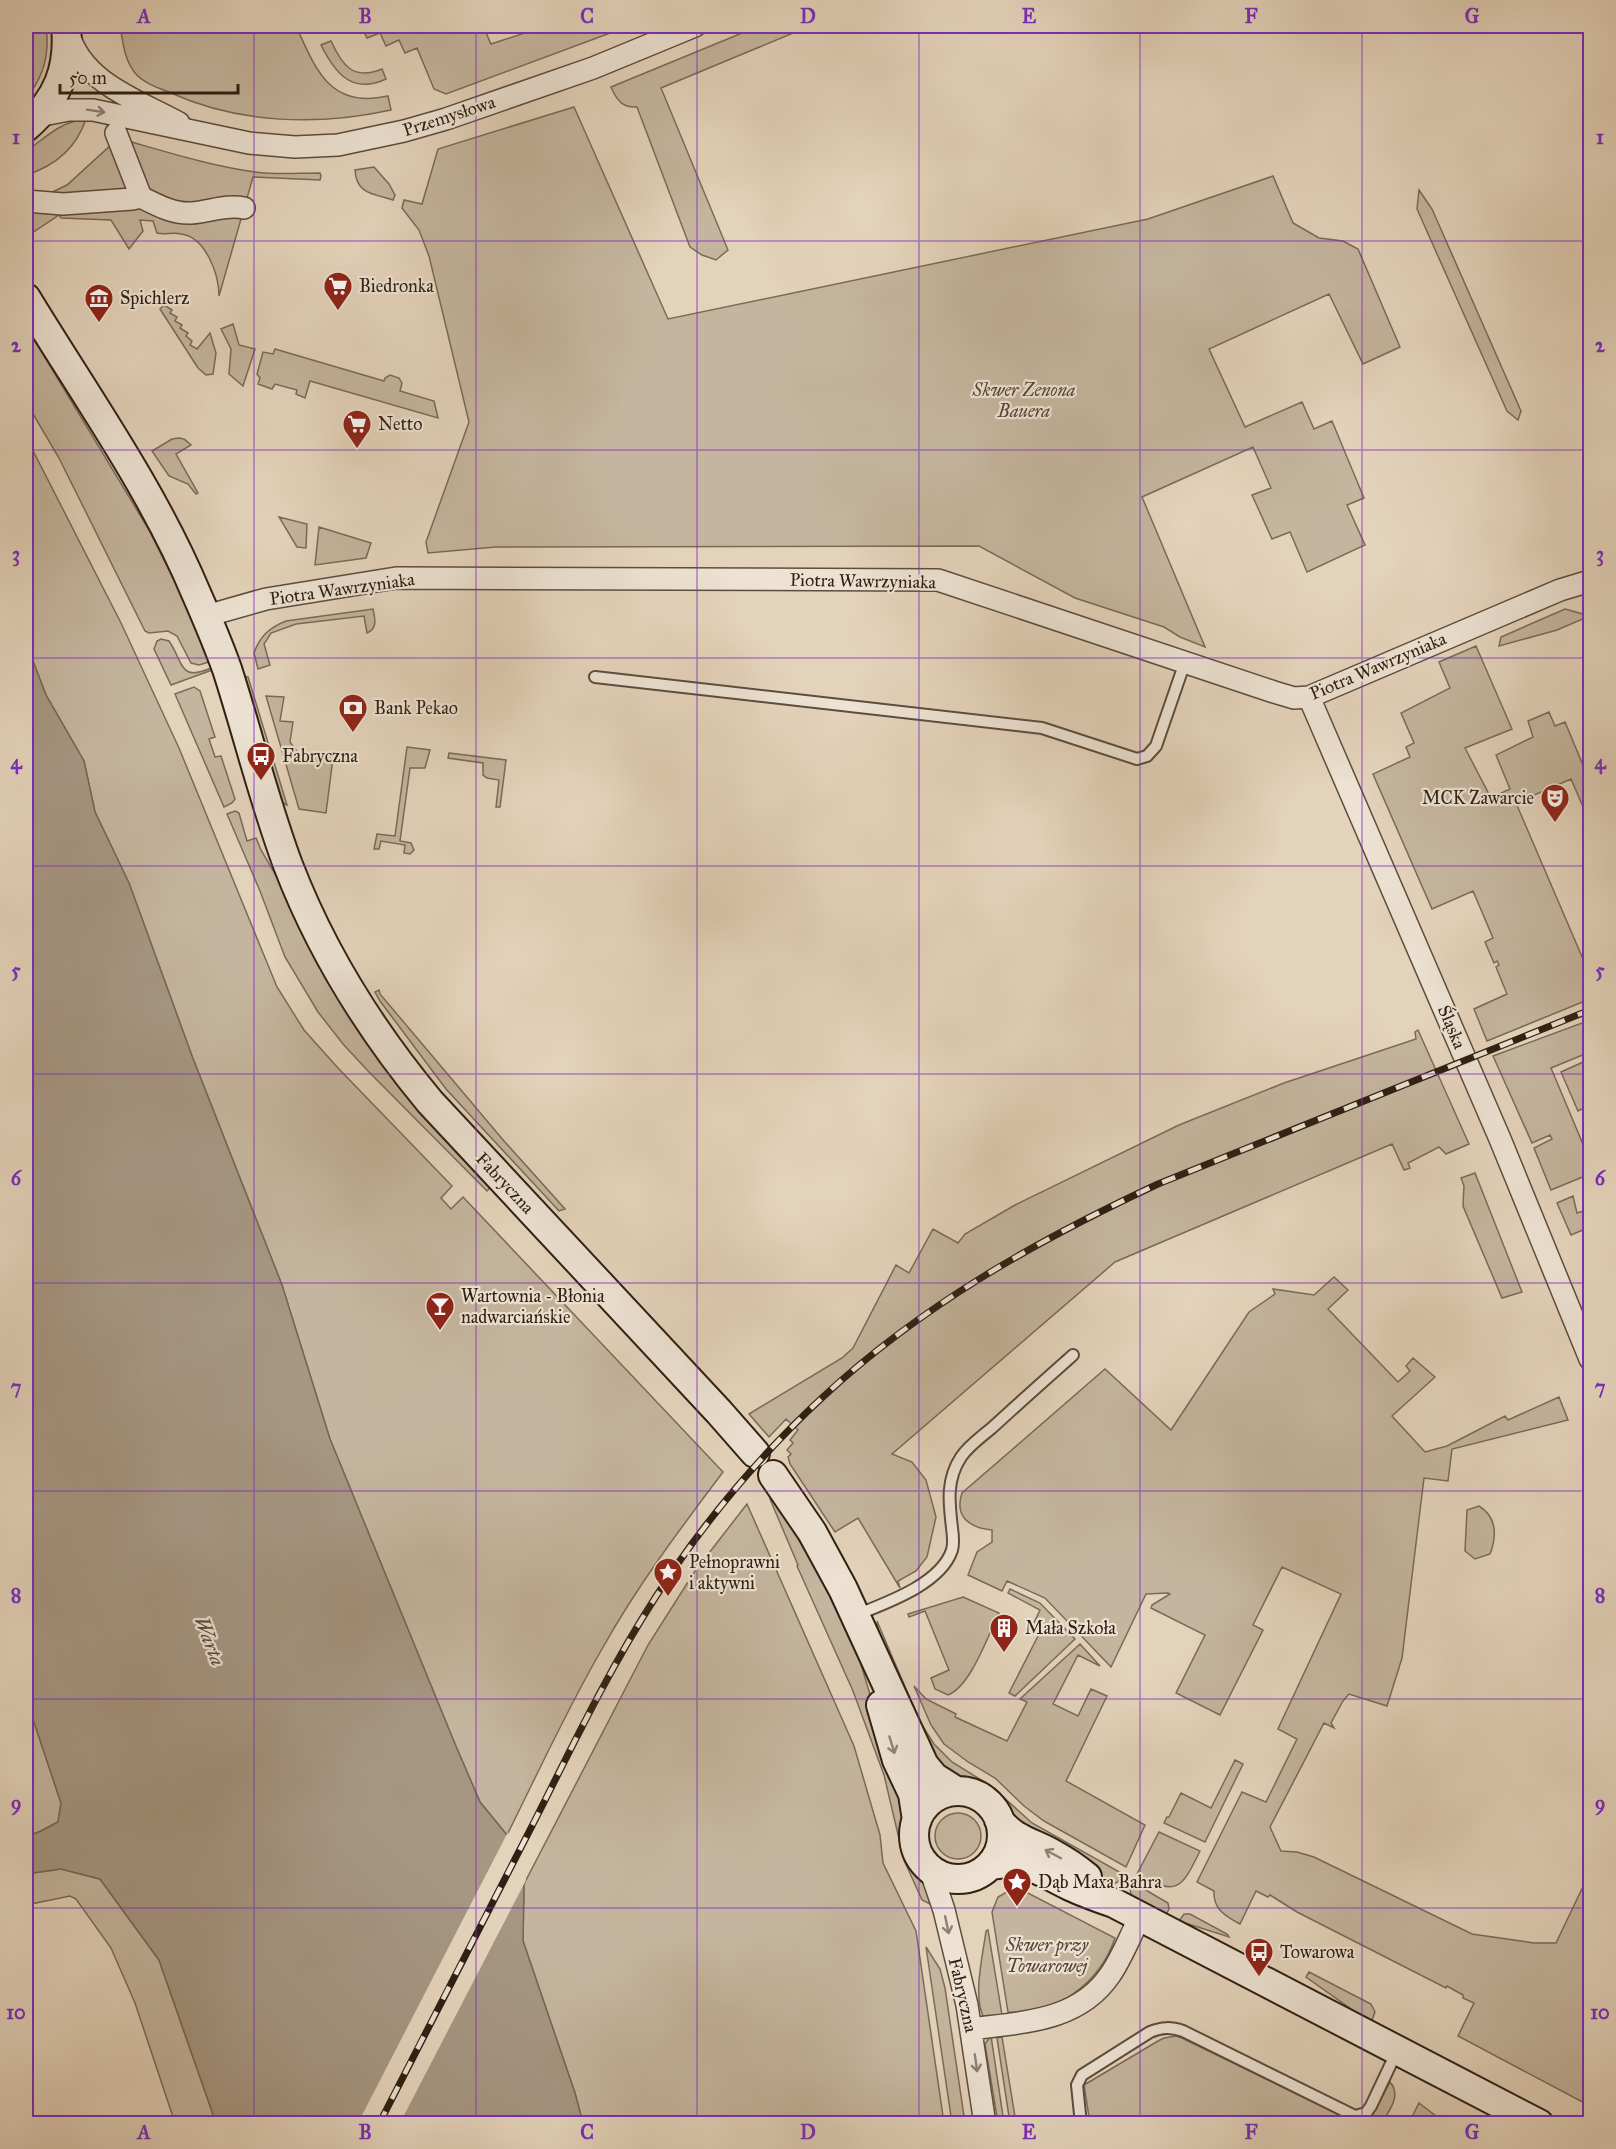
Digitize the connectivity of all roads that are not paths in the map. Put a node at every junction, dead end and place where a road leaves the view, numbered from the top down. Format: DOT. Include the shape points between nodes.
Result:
graph roads {
  1 [pos="66,26"];
  2 [pos="695,26"];
  3 [pos="32,121"];
  4 [pos="193,130"];
  5 [pos="116,133"];
  6 [pos="141,196"];
  7 [pos="26,201"];
  8 [pos="244,208"];
  9 [pos="26,298"];
  10 [pos="1590,581"];
  11 [pos="206,616"];
  12 [pos="1185,662"];
  13 [pos="595,677"];
  14 [pos="1309,697"];
  15 [pos="1072,1355"];
  16 [pos="1590,1359"];
  17 [pos="755,1453"];
  18 [pos="773,1475"];
  19 [pos="855,1615"];
  20 [pos="868,1647"];
  21 [pos="956,1791"];
  22 [pos="917,1820"];
  23 [pos="999,1820"];
  24 [pos="991,1865"];
  25 [pos="930,1869"];
  26 [pos="1114,1904"];
  27 [pos="1140,1917"];
  28 [pos="971,2029"];
  29 [pos="1397,2050"];
  30 [pos="985,2124"];
  31 [pos="1081,2124"];
  32 [pos="1539,2124"];
  1 -- 3 [label="street" via="66,64 60,83"];
  1 -- 4 [label="street, Przemysłowa" via="86,67 104,83"];
  2 -- 4 [label="street, Przemysłowa" via="593,68 446,119 360,142 279,147"];
  3 -- 4 [label="street, Przemysłowa, one-way" via="69,110 93,110"];
  5 -- 6 [label="street"];
  6 -- 7 [label="street" via="63,204"];
  6 -- 8 [label="street" via="167,209 190,213"];
  9 -- 11 [label="street, Fabryczna" via="148,496"];
  10 -- 14 [label="street, Piotra Wawrzyniaka" via="1560,590"];
  11 -- 12 [label="street, Piotra Wawrzyniaka" via="266,599 396,578 938,580"];
  11 -- 17 [label="street, Fabryczna" via="292,874 323,943 373,1026 436,1108"];
  12 -- 13 [label="lane" via="1156,746 1148,756 1137,759 1042,728"];
  12 -- 14 [label="street, Piotra Wawrzyniaka" via="1294,698"];
  14 -- 16 [label="street, Śląska" via="1488,1109"];
  15 -- 19 [label="lane" via="962,1454 950,1485 953,1543 944,1565 907,1592"];
  18 -- 19 [label="street" via="812,1532"];
  19 -- 20 [label="street"];
  20 -- 21 [label="street" via="924,1766"];
  20 -- 22 [label="street, one-way" via="892,1746 913,1794"];
  21 -- 22 [label="street" via="933,1798"];
  21 -- 23 [label="street" via="982,1798"];
  22 -- 25 [label="street" via="916,1849"];
  23 -- 24 [label="street" via="1001,1844"];
  26 -- 23 [label="street, one-way" via="1073,1865 1016,1836"];
  24 -- 25 [label="street" via="979,1874 959,1879"];
  24 -- 26 [label="street" via="1023,1864"];
  25 -- 28 [label="street, Fabryczna, one-way" via="944,1910"];
  26 -- 27 [label="street"];
  27 -- 28 [label="street" via="1110,1975 1077,2006 1045,2018"];
  27 -- 29 [label="street"];
  28 -- 30 [label="street, Fabryczna, one-way"];
  29 -- 31 [label="lane" via="1371,2106 1366,2113 1355,2116 1183,2031 1159,2029 1082,2075 1077,2085"];
  29 -- 32 [label="street"];
}
